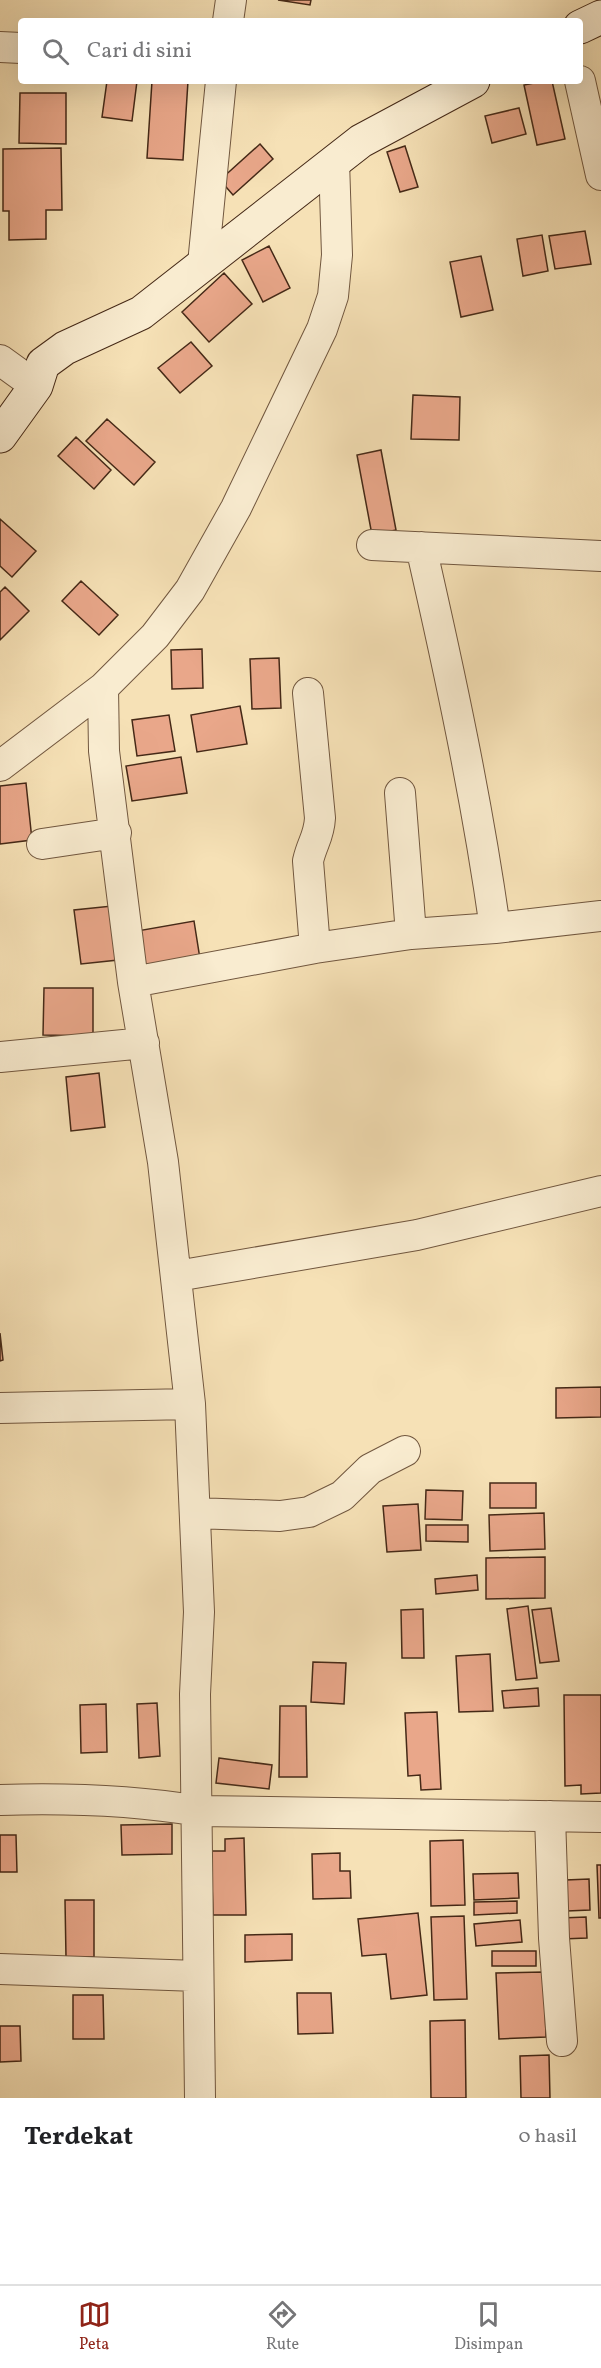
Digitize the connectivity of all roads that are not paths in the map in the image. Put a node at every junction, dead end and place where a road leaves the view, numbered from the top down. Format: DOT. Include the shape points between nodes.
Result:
graph roads {
  1 [pos="231,0"];
  2 [pos="601,17"];
  3 [pos="228,18"];
  4 [pos="583,26"];
  5 [pos="0,47"];
  6 [pos="18,48"];
  7 [pos="221,84"];
  8 [pos="467,84"];
  9 [pos="581,84"];
  10 [pos="333,161"];
  11 [pos="601,175"];
  12 [pos="203,264"];
  13 [pos="0,360"];
  14 [pos="40,375"];
  15 [pos="3,426"];
  16 [pos="372,545"];
  17 [pos="421,547"];
  18 [pos="601,556"];
  19 [pos="103,688"];
  20 [pos="308,693"];
  21 [pos="0,766"];
  22 [pos="400,793"];
  23 [pos="116,833"];
  24 [pos="42,844"];
  25 [pos="601,916"];
  26 [pos="495,928"];
  27 [pos="411,934"];
  28 [pos="315,948"];
  29 [pos="133,982"];
  30 [pos="144,1043"];
  31 [pos="0,1057"];
  32 [pos="601,1191"];
  33 [pos="177,1276"];
  34 [pos="190,1404"];
  35 [pos="0,1408"];
  36 [pos="405,1451"];
  37 [pos="195,1513"];
  38 [pos="0,1800"];
  39 [pos="198,1811"];
  40 [pos="550,1816"];
  41 [pos="601,1817"];
  42 [pos="0,1969"];
  43 [pos="197,1976"];
  44 [pos="562,2041"];
  45 [pos="200,2098"];
  1 -- 3 [label="street"];
  2 -- 4 [label="street"];
  5 -- 6 [label="street"];
  7 -- 12 [label="street"];
  8 -- 10 [label="street" via="361,141"];
  9 -- 11 [label="street"];
  10 -- 12 [label="street"];
  10 -- 19 [label="street" via="338,255 333,296 322,329 236,508 190,590 155,636"];
  12 -- 14 [label="street" via="141,313 108,330 55,381"];
  13 -- 14 [label="street"];
  14 -- 15 [label="street"];
  16 -- 17 [label="street"];
  17 -- 18 [label="street"];
  17 -- 26 [label="street" via="482,835"];
  19 -- 21 [label="street"];
  19 -- 23 [label="street" via="103,735"];
  20 -- 28 [label="street" via="320,818 319,835 308,861"];
  22 -- 27 [label="street"];
  23 -- 24 [label="street"];
  23 -- 29 [label="street"];
  25 -- 26 [label="street"];
  26 -- 27 [label="street"];
  27 -- 28 [label="street"];
  28 -- 29 [label="street"];
  29 -- 30 [label="street"];
  30 -- 31 [label="street"];
  30 -- 33 [label="street"];
  32 -- 33 [label="street" via="417,1235"];
  33 -- 34 [label="street"];
  34 -- 35 [label="street"];
  34 -- 37 [label="street"];
  36 -- 37 [label="street" via="370,1469 342,1496 309,1512 280,1516"];
  37 -- 39 [label="street" via="199,1612 195,1694"];
  38 -- 39 [label="street" via="147,1804"];
  39 -- 40 [label="street"];
  39 -- 43 [label="street"];
  40 -- 41 [label="street"];
  40 -- 44 [label="street"];
  42 -- 43 [label="street"];
  43 -- 45 [label="street"];
}
